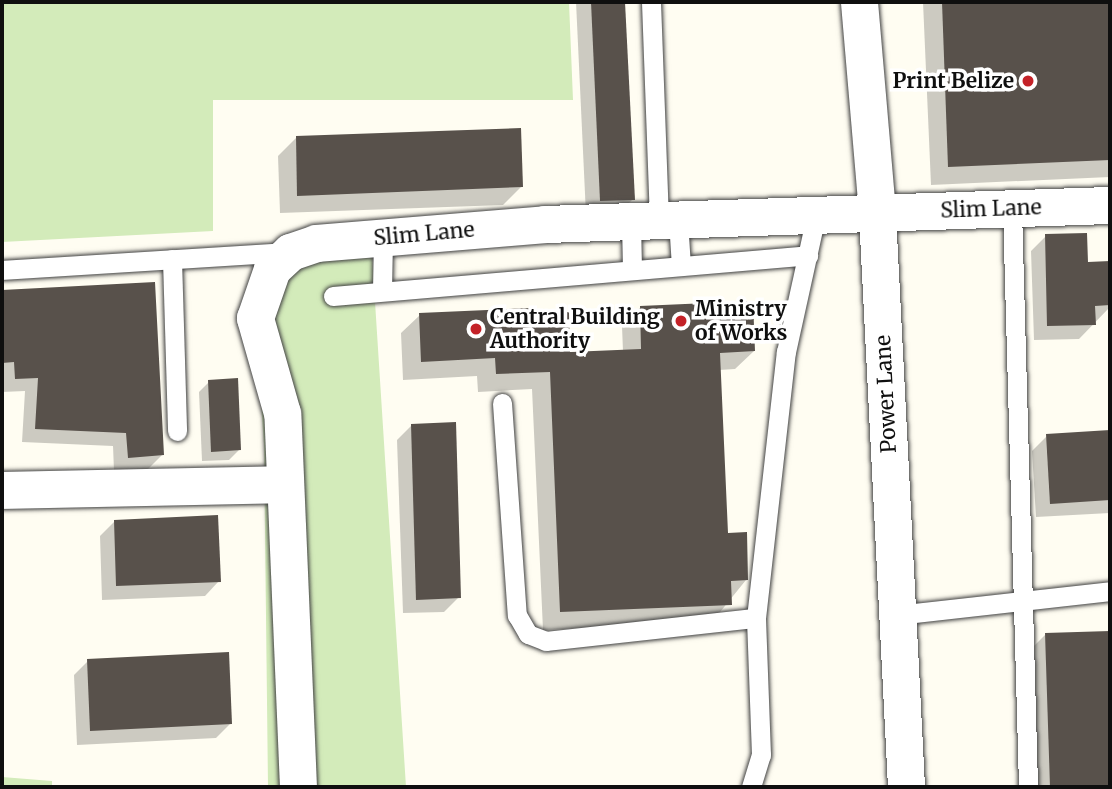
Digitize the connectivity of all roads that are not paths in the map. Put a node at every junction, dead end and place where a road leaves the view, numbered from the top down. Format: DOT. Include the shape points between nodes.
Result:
graph roads {
  1 [pos="651,2"];
  2 [pos="859,2"];
  3 [pos="1110,205"];
  4 [pos="1012,209"];
  5 [pos="877,214"];
  6 [pos="816,216"];
  7 [pos="656,221"];
  8 [pos="383,237"];
  9 [pos="290,252"];
  10 [pos="808,255"];
  11 [pos="172,259"];
  12 [pos="681,266"];
  13 [pos="2,270"];
  14 [pos="632,270"];
  15 [pos="383,291"];
  16 [pos="333,296"];
  17 [pos="502,403"];
  18 [pos="177,430"];
  19 [pos="285,484"];
  20 [pos="2,490"];
  21 [pos="1110,591"];
  22 [pos="1022,600"];
  23 [pos="897,615"];
  24 [pos="756,618"];
  25 [pos="298,787"];
  26 [pos="751,787"];
  27 [pos="906,787"];
  28 [pos="1028,787"];
  1 -- 7 [label="lane"];
  2 -- 5 [label="street, Power Lane"];
  3 -- 4 [label="street, Slim Lane"];
  4 -- 5 [label="street, Slim Lane"];
  4 -- 22 [label="lane"];
  5 -- 6 [label="street, Slim Lane"];
  5 -- 23 [label="street, Power Lane"];
  6 -- 7 [label="street, Slim Lane"];
  6 -- 10 [label="lane"];
  7 -- 8 [label="street, Slim Lane"];
  7 -- 12 [label="lane"];
  7 -- 14 [label="lane"];
  8 -- 9 [label="street, Slim Lane" via="316,243"];
  8 -- 15 [label="lane"];
  9 -- 11 [label="lane"];
  9 -- 19 [label="street" via="272,269 255,318 282,413"];
  10 -- 12 [label="lane"];
  10 -- 24 [label="lane" via="786,352"];
  11 -- 13 [label="lane"];
  11 -- 18 [label="lane"];
  12 -- 14 [label="lane"];
  14 -- 15 [label="lane"];
  15 -- 16 [label="lane"];
  17 -- 24 [label="lane" via="517,615 528,634 546,641"];
  19 -- 20 [label="street"];
  19 -- 25 [label="street"];
  21 -- 22 [label="lane"];
  22 -- 23 [label="lane"];
  22 -- 28 [label="lane"];
  23 -- 27 [label="street, Power Lane"];
  24 -- 26 [label="lane" via="761,755"];
}
